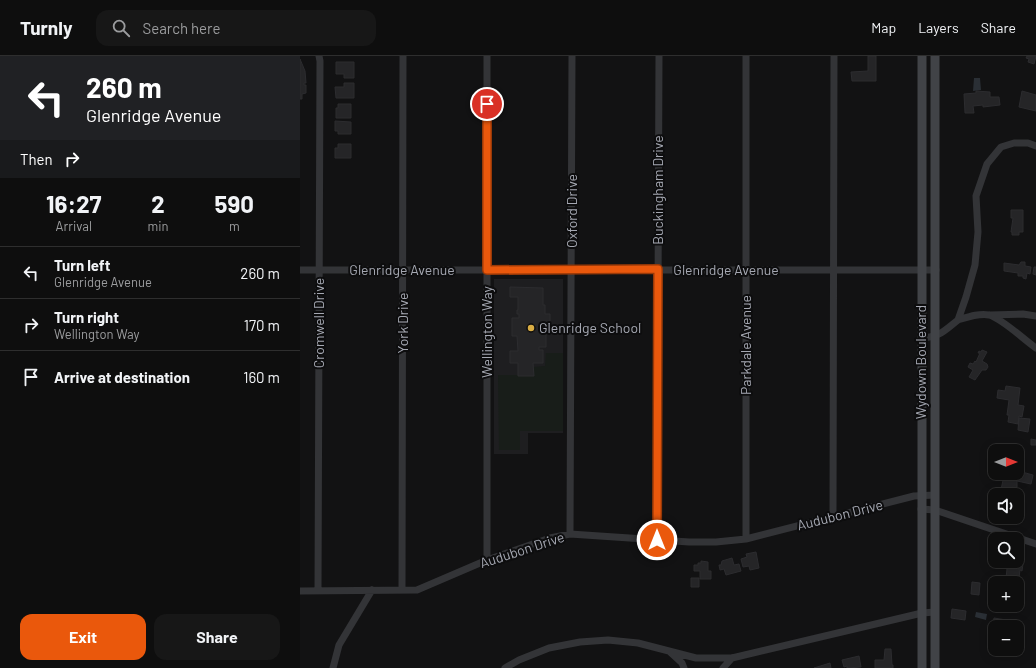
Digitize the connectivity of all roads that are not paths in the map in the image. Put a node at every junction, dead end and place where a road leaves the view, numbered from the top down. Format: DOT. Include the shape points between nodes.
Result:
graph roads {
  1 [pos="319,56"];
  2 [pos="403,56"];
  3 [pos="487,56"];
  4 [pos="572,56"];
  5 [pos="658,56"];
  6 [pos="746,56"];
  7 [pos="834,56"];
  8 [pos="922,56"];
  9 [pos="935,56"];
  10 [pos="1036,146"];
  11 [pos="319,269"];
  12 [pos="658,269"];
  13 [pos="300,270"];
  14 [pos="403,270"];
  15 [pos="487,270"];
  16 [pos="572,270"];
  17 [pos="746,270"];
  18 [pos="833,270"];
  19 [pos="936,270"];
  20 [pos="922,271"];
  21 [pos="989,315"];
  22 [pos="1036,316"];
  23 [pos="958,320"];
  24 [pos="935,336"];
  25 [pos="922,338"];
  26 [pos="1036,348"];
  27 [pos="921,495"];
  28 [pos="935,495"];
  29 [pos="921,509"];
  30 [pos="935,510"];
  31 [pos="833,516"];
  32 [pos="570,534"];
  33 [pos="746,539"];
  34 [pos="657,540"];
  35 [pos="1036,544"];
  36 [pos="487,560"];
  37 [pos="300,590"];
  38 [pos="318,590"];
  39 [pos="372,590"];
  40 [pos="402,590"];
  41 [pos="935,612"];
  42 [pos="922,613"];
  43 [pos="669,651"];
  44 [pos="732,658"];
  45 [pos="333,668"];
  46 [pos="505,668"];
  47 [pos="684,668"];
  48 [pos="723,668"];
  49 [pos="922,668"];
  50 [pos="935,668"];
  1 -- 11 [label="street, Cromwell Drive"];
  2 -- 14 [label="street, York Drive"];
  3 -- 15 [label="street, Wellington Way"];
  4 -- 16 [label="street, Oxford Drive"];
  5 -- 12 [label="street, Buckingham Drive"];
  6 -- 17 [label="street, Parkdale Avenue"];
  7 -- 18 [label="street"];
  8 -- 20 [label="street, Wydown Boulevard"];
  9 -- 19 [label="street, Wydown Boulevard"];
  10 -- 23 [label="street" via="1014,143 1001,147 987,164 976,196 978,232 974,265"];
  11 -- 13 [label="street, Glenridge Avenue"];
  11 -- 14 [label="street, Glenridge Avenue"];
  11 -- 38 [label="street, Cromwell Drive"];
  12 -- 16 [label="street, Glenridge Avenue"];
  12 -- 17 [label="street, Glenridge Avenue"];
  12 -- 34 [label="street, Buckingham Drive"];
  14 -- 15 [label="street, Glenridge Avenue"];
  14 -- 40 [label="street, York Drive"];
  15 -- 16 [label="street, Glenridge Avenue"];
  15 -- 36 [label="street, Wellington Way"];
  16 -- 32 [label="street, Oxford Drive"];
  17 -- 18 [label="street, Glenridge Avenue"];
  17 -- 33 [label="street, Parkdale Avenue"];
  18 -- 20 [label="street, Glenridge Avenue"];
  18 -- 31 [label="street"];
  19 -- 20 [label="street, Glenridge Avenue"];
  19 -- 24 [label="street, Wydown Boulevard"];
  20 -- 25 [label="street, Wydown Boulevard"];
  21 -- 22 [label="street"];
  21 -- 23 [label="street" via="975,315"];
  21 -- 26 [label="street" via="1000,320"];
  23 -- 24 [label="street"];
  24 -- 25 [label="street"];
  24 -- 28 [label="street, Wydown Boulevard"];
  25 -- 27 [label="street, Wydown Boulevard"];
  27 -- 28 [label="street, Audubon Drive"];
  27 -- 29 [label="street, Wydown Boulevard"];
  27 -- 31 [label="street, Audubon Drive"];
  28 -- 30 [label="street, Wydown Boulevard"];
  29 -- 30 [label="street"];
  29 -- 42 [label="street, Wydown Boulevard"];
  30 -- 35 [label="street"];
  30 -- 41 [label="street, Wydown Boulevard"];
  31 -- 33 [label="street, Audubon Drive"];
  32 -- 34 [label="street, Audubon Drive"];
  32 -- 36 [label="street, Audubon Drive" via="550,538"];
  33 -- 34 [label="street, Audubon Drive" via="716,542"];
  36 -- 40 [label="street, Audubon Drive" via="424,589"];
  37 -- 38 [label="street, Audubon Drive"];
  38 -- 39 [label="street, Audubon Drive"];
  39 -- 40 [label="street, Audubon Drive"];
  39 -- 45 [label="street" via="339,645"];
  41 -- 42 [label="street"];
  41 -- 50 [label="street, Wydown Boulevard"];
  42 -- 44 [label="street"];
  42 -- 49 [label="street, Wydown Boulevard"];
  43 -- 44 [label="street" via="696,658"];
  43 -- 46 [label="street" via="631,642 580,642 549,648"];
  43 -- 47 [label="street"];
  44 -- 48 [label="street"];
}
